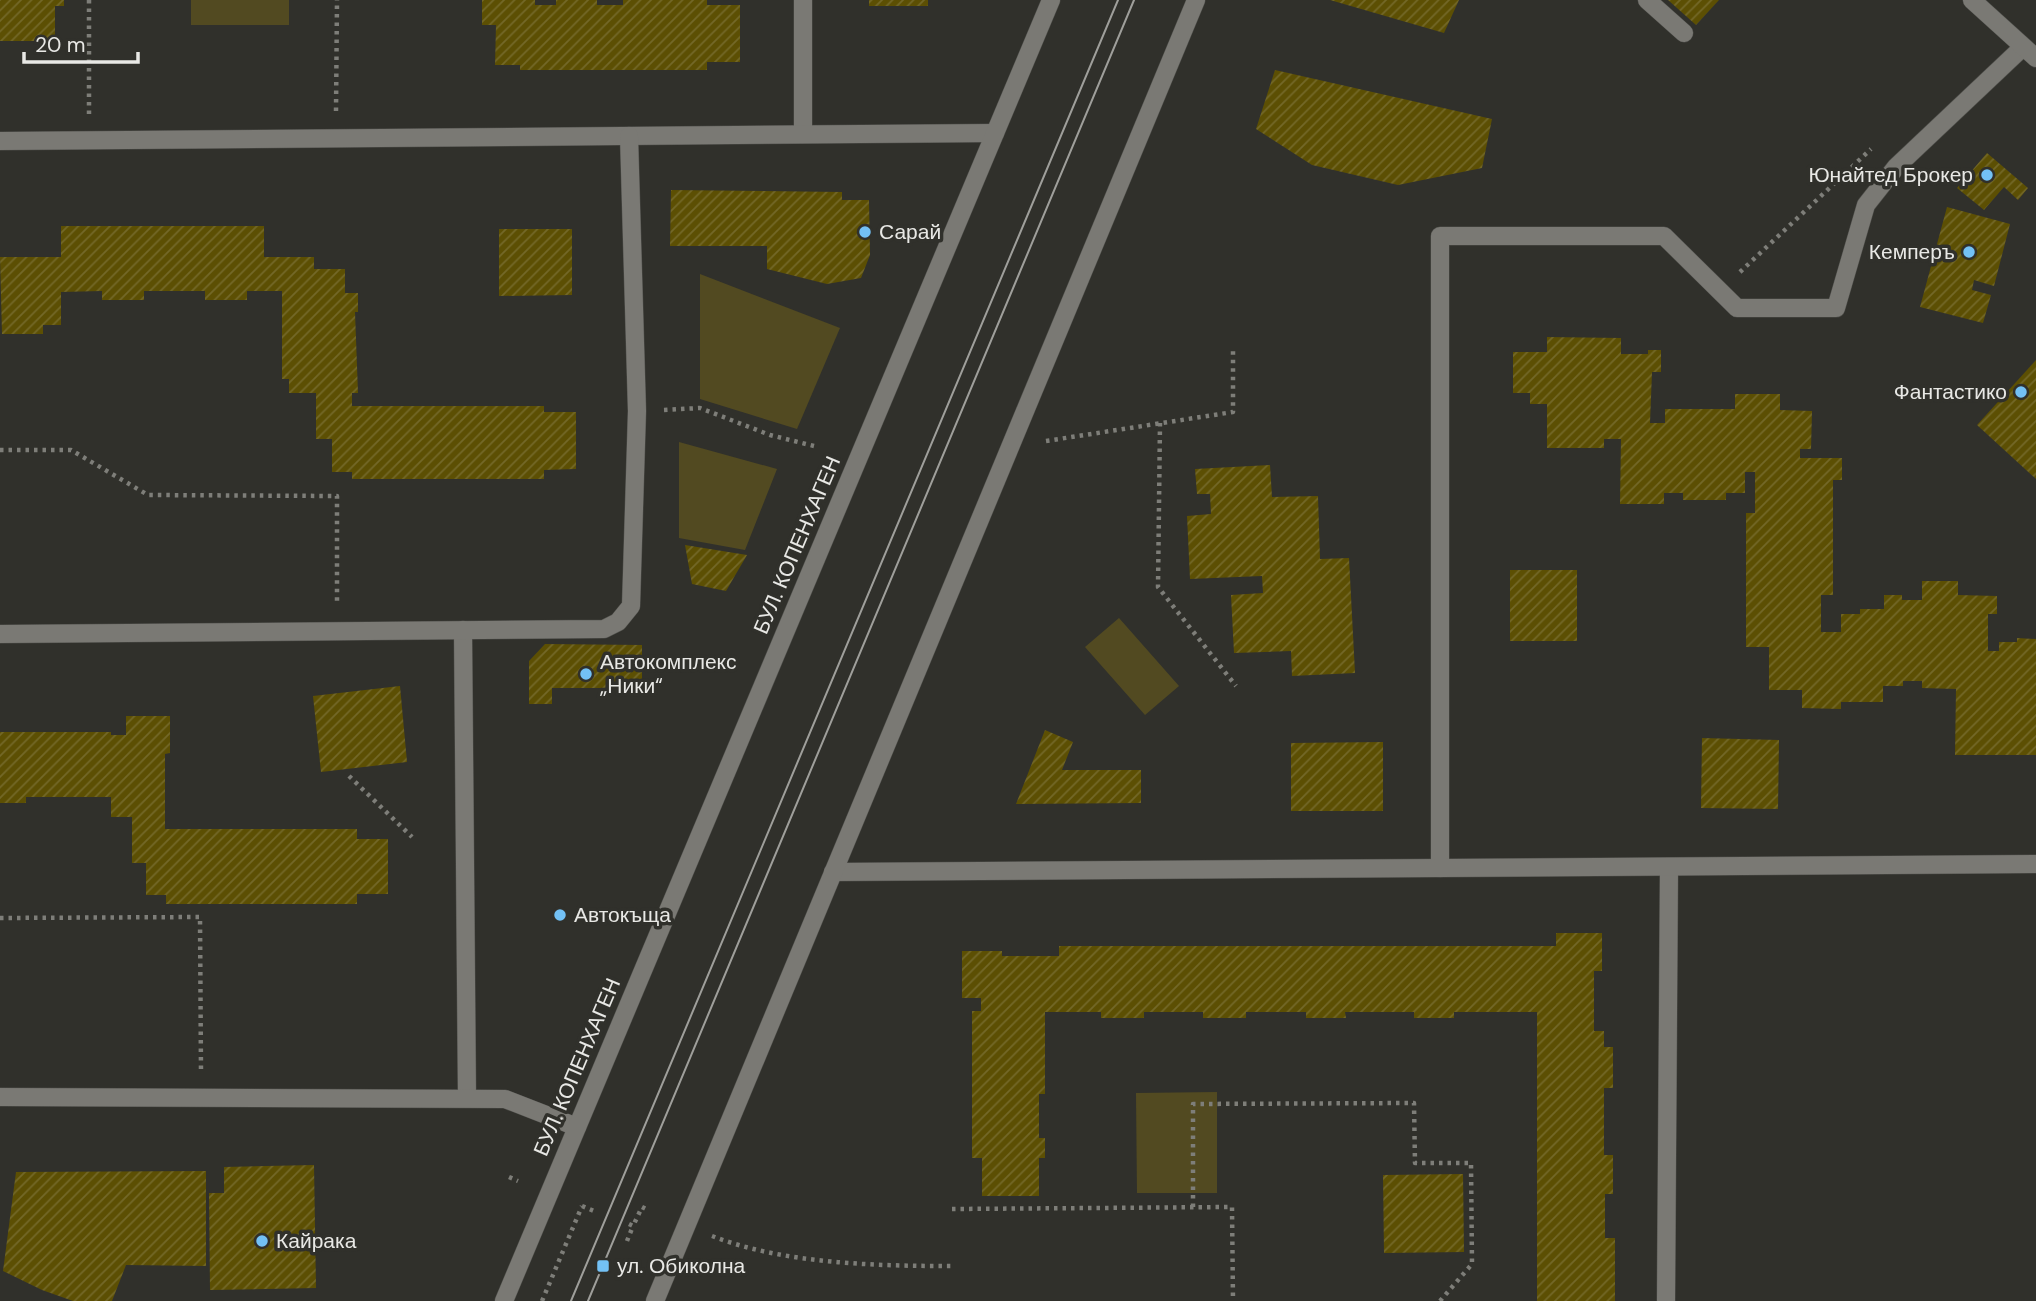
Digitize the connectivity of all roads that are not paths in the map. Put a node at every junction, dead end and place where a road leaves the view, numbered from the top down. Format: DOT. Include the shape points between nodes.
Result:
graph roads {
  1 [pos="803,0"];
  2 [pos="1051,0"];
  3 [pos="1196,0"];
  4 [pos="1647,0"];
  5 [pos="1983,4"];
  6 [pos="1684,33"];
  7 [pos="2029,52"];
  8 [pos="995,133"];
  9 [pos="803,134"];
  10 [pos="629,136"];
  11 [pos="0,141"];
  12 [pos="463,631"];
  13 [pos="0,634"];
  14 [pos="2036,864"];
  15 [pos="1669,867"];
  16 [pos="1440,868"];
  17 [pos="833,872"];
  18 [pos="0,1097"];
  19 [pos="467,1098"];
  20 [pos="577,1127"];
  21 [pos="504,1301"];
  22 [pos="655,1301"];
  23 [pos="1666,1301"];
  1 -- 9 [label="street"];
  2 -- 8 [label="street, БУЛ. КОПЕНХАГЕН"];
  3 -- 17 [label="street"];
  4 -- 6 [label="street"];
  5 -- 7 [label="street"];
  7 -- 16 [label="street" via="1896,167 1866,205 1836,308 1737,308 1664,236 1440,236"];
  8 -- 9 [label="street"];
  8 -- 20 [label="street, БУЛ. КОПЕНХАГЕН"];
  9 -- 10 [label="street"];
  10 -- 11 [label="street"];
  10 -- 12 [label="street" via="637,411 631,606 618,622 604,629"];
  12 -- 13 [label="street"];
  12 -- 19 [label="street"];
  14 -- 15 [label="street"];
  15 -- 16 [label="street"];
  15 -- 23 [label="street"];
  16 -- 17 [label="street"];
  17 -- 22 [label="street"];
  18 -- 19 [label="street"];
  19 -- 20 [label="street" via="505,1099"];
  20 -- 21 [label="street, БУЛ. КОПЕНХАГЕН"];
}
